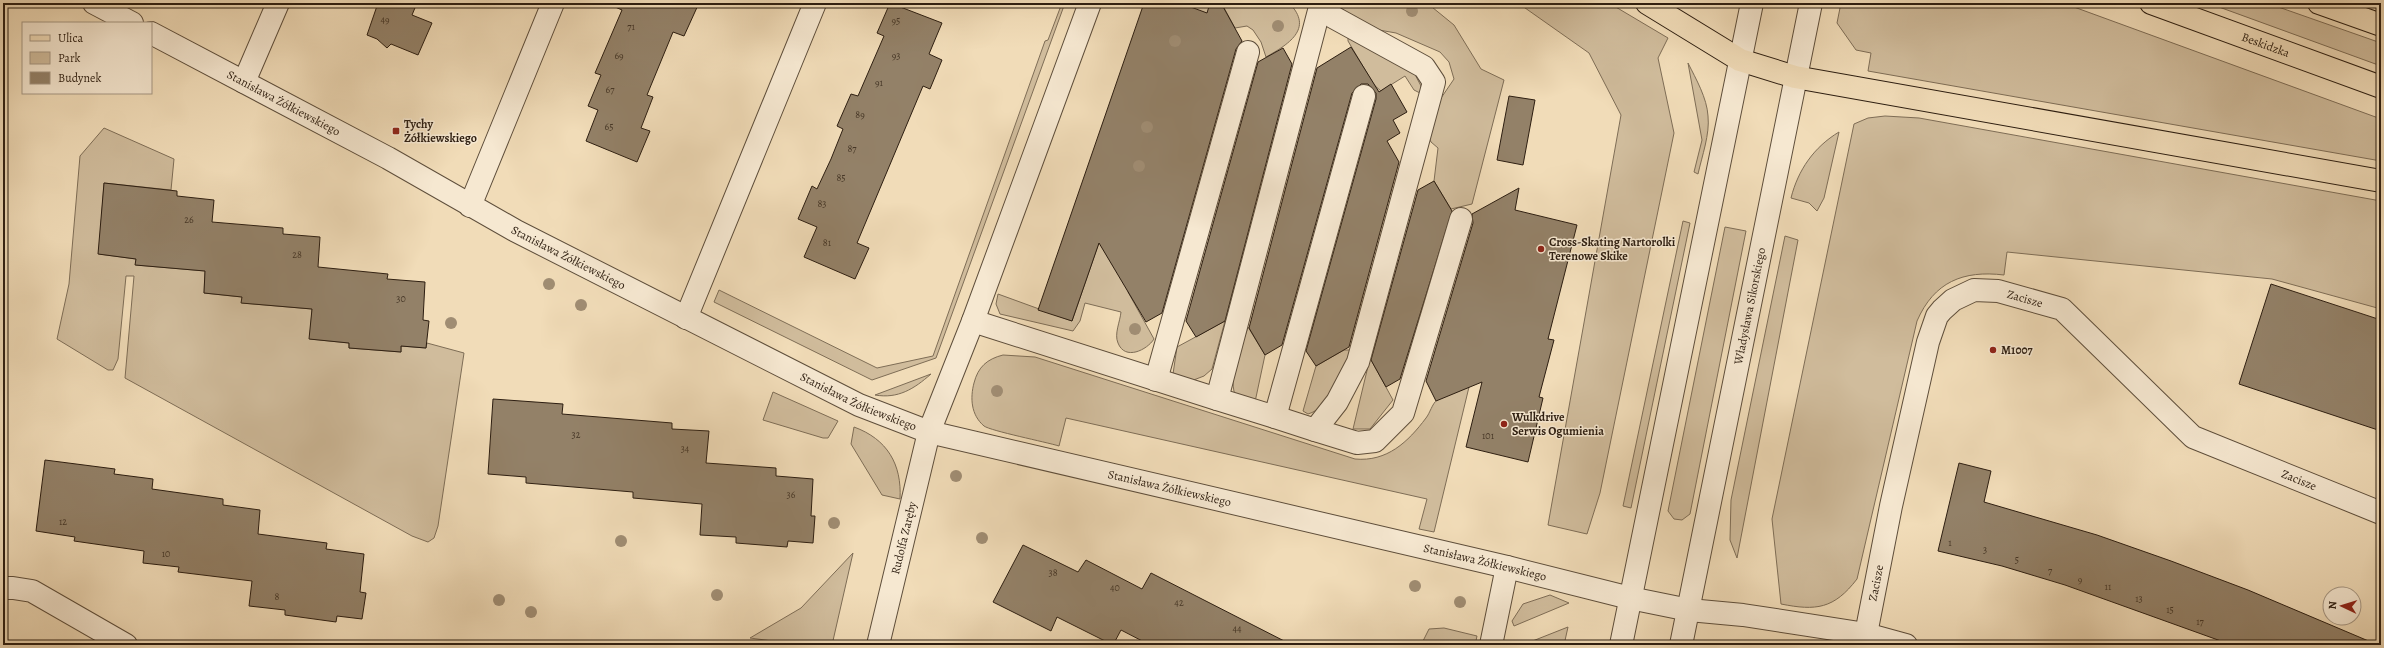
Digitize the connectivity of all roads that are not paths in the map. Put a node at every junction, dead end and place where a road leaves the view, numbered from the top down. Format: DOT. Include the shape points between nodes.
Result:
graph roads {
  1 [pos="94,3"];
  2 [pos="278,3"];
  3 [pos="553,3"];
  4 [pos="815,3"];
  5 [pos="1090,3"];
  6 [pos="1321,3"];
  7 [pos="1324,3"];
  8 [pos="1647,3"];
  9 [pos="1752,3"];
  10 [pos="1811,3"];
  11 [pos="2151,3"];
  12 [pos="2319,3"];
  13 [pos="130,22"];
  14 [pos="2381,25"];
  15 [pos="152,34"];
  16 [pos="1248,52"];
  17 [pos="1740,60"];
  18 [pos="1794,77"];
  19 [pos="244,82"];
  20 [pos="2381,87"];
  21 [pos="1364,96"];
  22 [pos="2381,181"];
  23 [pos="470,206"];
  24 [pos="1460,219"];
  25 [pos="686,318"];
  26 [pos="973,321"];
  27 [pos="1156,380"];
  28 [pos="1217,399"];
  29 [pos="1275,417"];
  30 [pos="1315,430"];
  31 [pos="929,432"];
  32 [pos="2381,513"];
  33 [pos="1507,567"];
  34 [pos="3,588"];
  35 [pos="1630,598"];
  36 [pos="1689,610"];
  37 [pos="1866,634"];
  38 [pos="126,645"];
  39 [pos="878,645"];
  40 [pos="1491,645"];
  41 [pos="1621,645"];
  42 [pos="1681,645"];
  43 [pos="1906,645"];
  1 -- 13 [label="street"];
  2 -- 19 [label="street"];
  3 -- 23 [label="street"];
  4 -- 25 [label="street"];
  5 -- 26 [label="street, Rudolfa Zaręby"];
  6 -- 28 [label="street"];
  7 -- 30 [label="street" via="1333,17 1424,67 1434,82 1358,362 1337,402"];
  8 -- 17 [label="main road"];
  9 -- 17 [label="street"];
  10 -- 18 [label="street, Władysława Sikorskiego"];
  11 -- 20 [label="main road, Beskidzka"];
  12 -- 14 [label="main road"];
  15 -- 19 [label="street, Stanisława Żółkiewskiego"];
  16 -- 27 [label="street"];
  17 -- 18 [label="main road"];
  17 -- 35 [label="street"];
  18 -- 22 [label="main road"];
  18 -- 36 [label="street, Władysława Sikorskiego"];
  19 -- 23 [label="street, Stanisława Żółkiewskiego" via="388,158"];
  21 -- 29 [label="street"];
  23 -- 25 [label="street, Stanisława Żółkiewskiego"];
  24 -- 30 [label="street" via="1403,413 1375,441 1357,443"];
  25 -- 31 [label="street, Stanisława Żółkiewskiego" via="859,405"];
  26 -- 27 [label="street"];
  26 -- 31 [label="street, Rudolfa Zaręby"];
  27 -- 28 [label="street"];
  28 -- 29 [label="street"];
  29 -- 30 [label="street"];
  31 -- 33 [label="street, Stanisława Żółkiewskiego"];
  31 -- 39 [label="street, Rudolfa Zaręby"];
  32 -- 37 [label="street, Zacisze" via="2193,436 2062,309 1998,291 1974,290 1953,300 1942,310 1937,316 1928,342 1891,506"];
  33 -- 35 [label="street, Stanisława Żółkiewskiego"];
  33 -- 40 [label="street"];
  34 -- 38 [label="street" via="32,591"];
  35 -- 36 [label="street"];
  35 -- 41 [label="street"];
  36 -- 37 [label="street" via="1743,615"];
  36 -- 42 [label="street, Władysława Sikorskiego"];
  37 -- 43 [label="street"];
}
